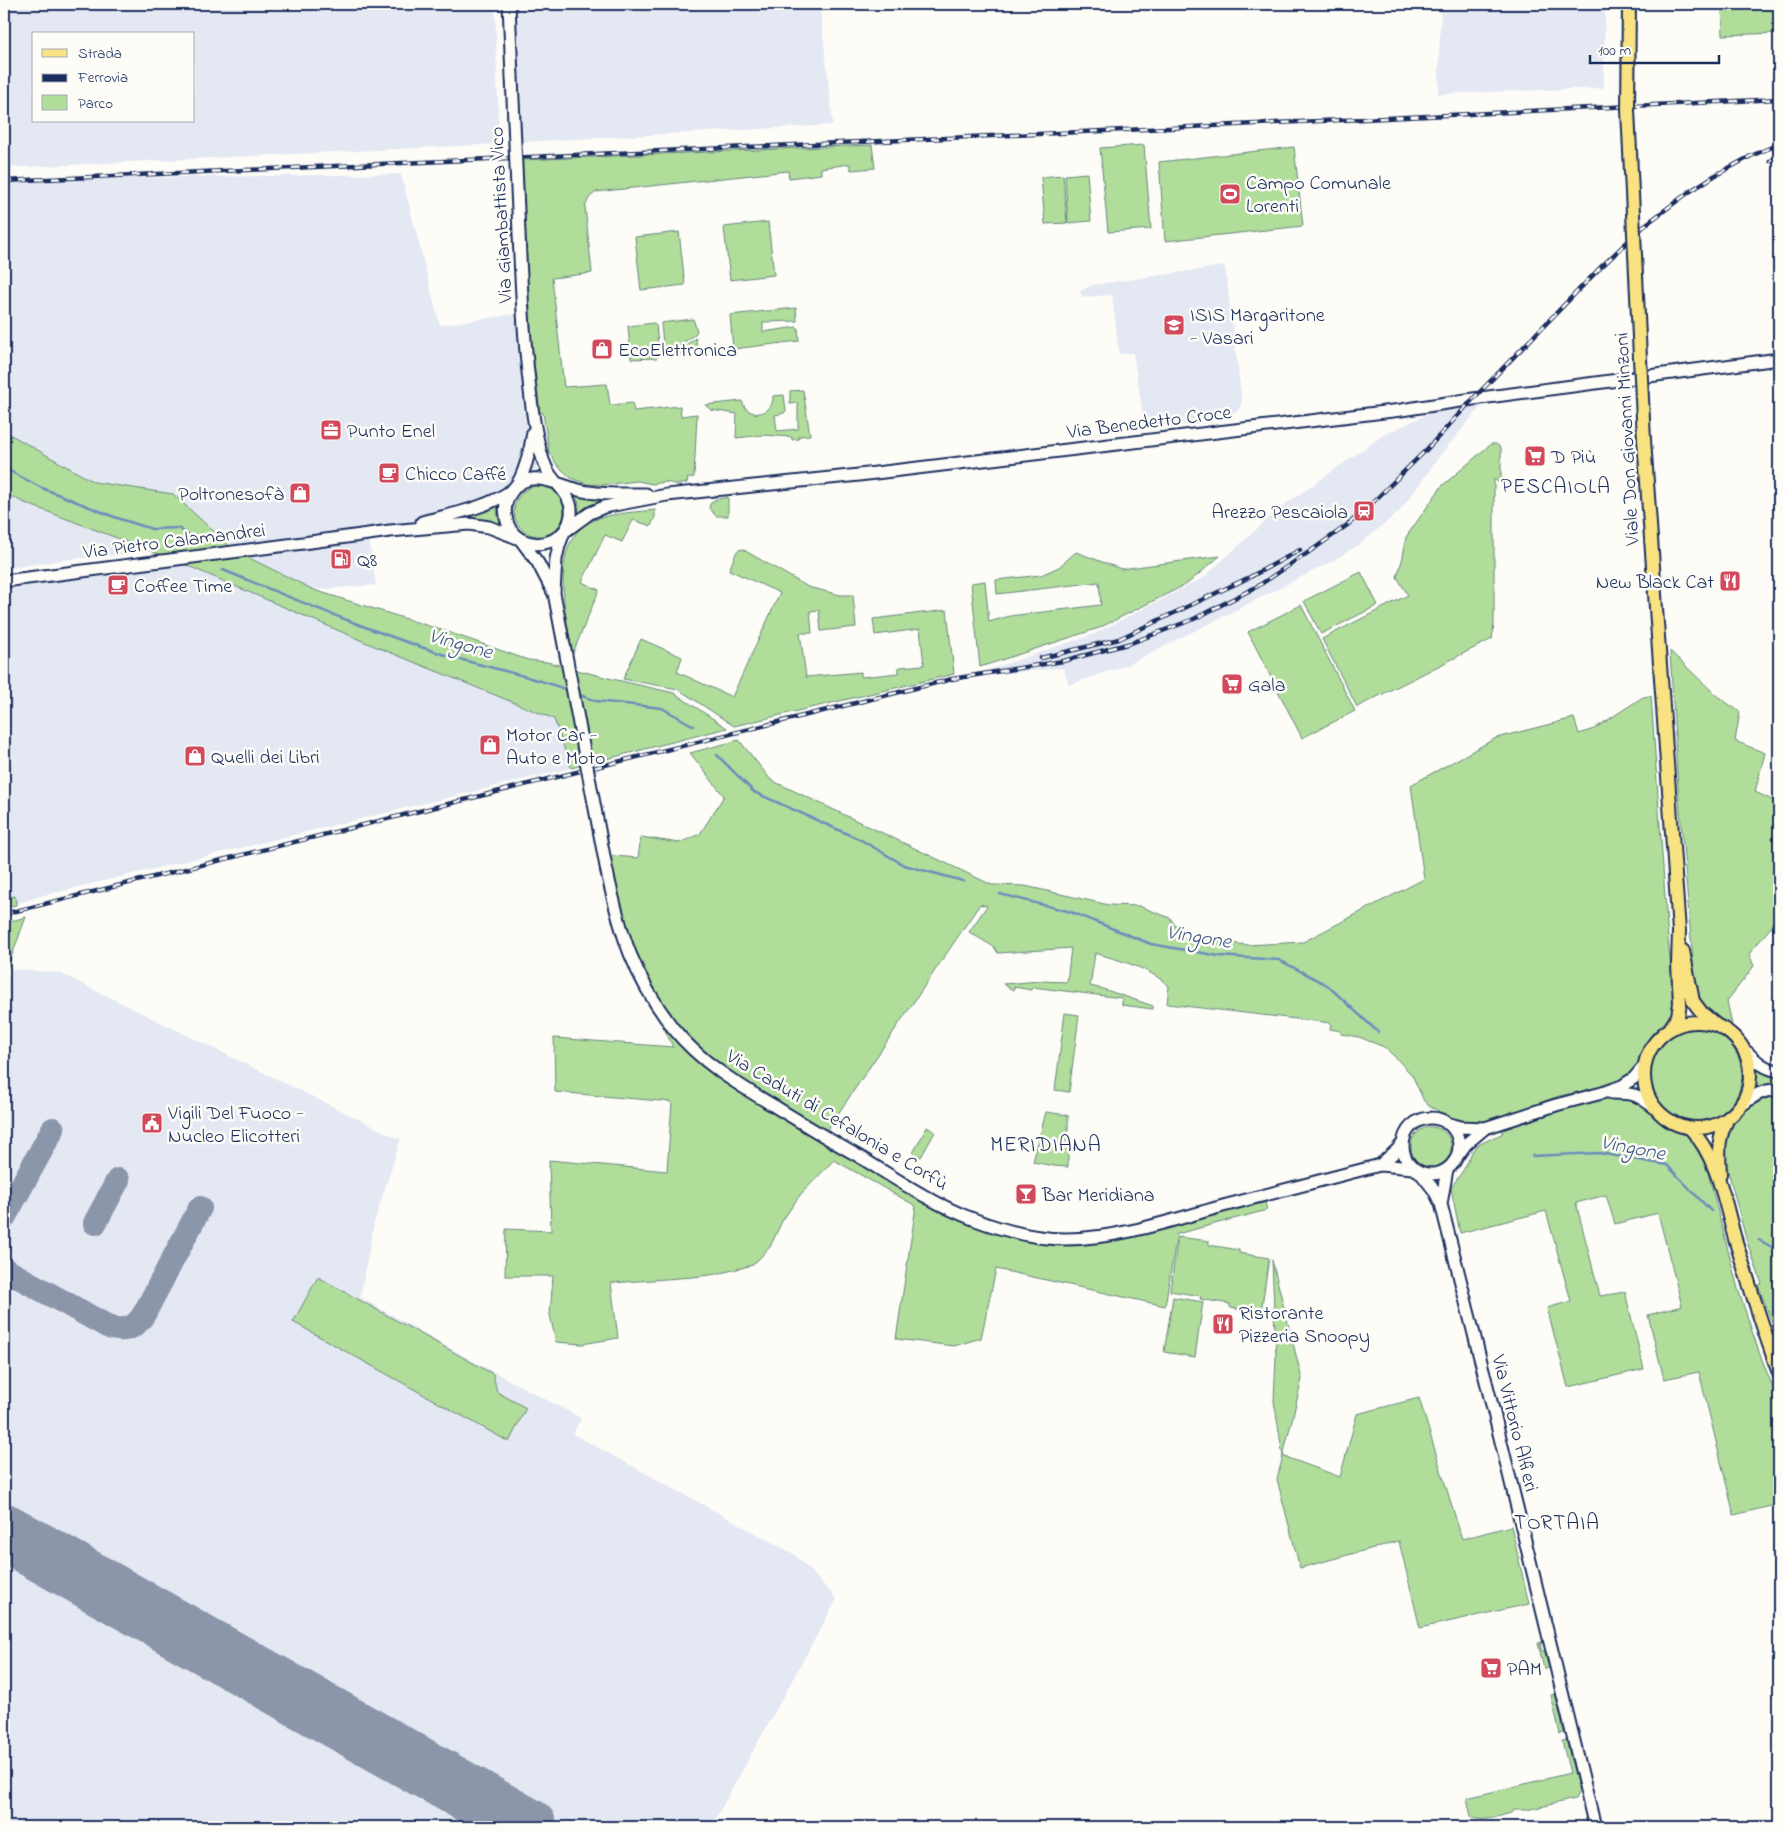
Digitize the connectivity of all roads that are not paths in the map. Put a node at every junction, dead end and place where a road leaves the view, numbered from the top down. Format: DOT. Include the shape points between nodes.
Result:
graph roads {
  1 [pos="509,4"];
  2 [pos="1629,4"];
  3 [pos="1779,360"];
  4 [pos="534,425"];
  5 [pos="558,485"];
  6 [pos="514,489"];
  7 [pos="667,495"];
  8 [pos="390,531"];
  9 [pos="564,532"];
  10 [pos="348,537"];
  11 [pos="520,539"];
  12 [pos="4,581"];
  13 [pos="554,593"];
  14 [pos="1679,931"];
  15 [pos="1715,1024"];
  16 [pos="1670,1029"];
  17 [pos="1747,1052"];
  18 [pos="1645,1065"];
  19 [pos="1779,1071"];
  20 [pos="1779,1090"];
  21 [pos="1602,1093"];
  22 [pos="1742,1105"];
  23 [pos="1655,1108"];
  24 [pos="1727,1120"];
  25 [pos="1446,1123"];
  26 [pos="1485,1128"];
  27 [pos="1690,1128"];
  28 [pos="1403,1143"];
  29 [pos="1457,1156"];
  30 [pos="1380,1165"];
  31 [pos="1447,1169"];
  32 [pos="1416,1170"];
  33 [pos="1721,1184"];
  34 [pos="1441,1204"];
  35 [pos="1779,1373"];
  36 [pos="1595,1827"];
  1 -- 4 [label="street, Via Giambattista Vico, bridge" via="524,337"];
  2 -- 14 [label="main road, Viale Don Giovanni Minzoni, bridge" via="1628,110 1644,440"];
  3 -- 7 [label="street, Via Benedetto Croce" via="1382,412"];
  4 -- 5 [label="street, Via Giambattista Vico" via="548,472"];
  4 -- 6 [label="street, Via Giambattista Vico" via="530,454"];
  5 -- 6 [label="street, Via Benedetto Croce" via="536,478 524,481"];
  5 -- 7 [label="street, Via Benedetto Croce" via="587,492"];
  5 -- 9 [label="street" via="565,491 571,508"];
  6 -- 8 [label="street, Via Benedetto Croce" via="469,509"];
  6 -- 11 [label="street" via="506,503 506,517"];
  7 -- 9 [label="street, Via Benedetto Croce" via="604,507 584,516"];
  8 -- 10 [label="street, Via Benedetto Croce"];
  8 -- 11 [label="street, Via Benedetto Croce" via="470,524 489,527"];
  9 -- 11 [label="street, Via Benedetto Croce" via="539,544"];
  9 -- 13 [label="street, Via Caduti di Cefalonia e Corfù" via="556,559"];
  10 -- 12 [label="street, Via Pietro Calamandrei"];
  11 -- 13 [label="street, Via Caduti di Cefalonia e Corfù"];
  13 -- 30 [label="street, Via Caduti di Cefalonia e Corfù, bridge" via="607,872 627,950 645,988 674,1029 725,1077 932,1200 972,1218 1041,1237 1097,1237 1150,1226"];
  14 -- 15 [label="main road, Viale Don Giovanni Minzoni" via="1693,1001"];
  14 -- 16 [label="main road, Viale Don Giovanni Minzoni" via="1680,1003 1678,1016"];
  15 -- 16 [label="main road" via="1700,1021"];
  15 -- 17 [label="main road" via="1730,1032"];
  16 -- 18 [label="main road" via="1658,1038"];
  17 -- 19 [label="street" via="1758,1064"];
  17 -- 22 [label="main road" via="1751,1070 1749,1088"];
  18 -- 21 [label="street" via="1622,1086"];
  18 -- 23 [label="main road" via="1644,1080"];
  20 -- 22 [label="street" via="1756,1094"];
  21 -- 23 [label="street" via="1633,1094"];
  21 -- 26 [label="street"];
  22 -- 24 [label="main road"];
  23 -- 27 [label="main road" via="1670,1121"];
  24 -- 27 [label="main road" via="1709,1127"];
  24 -- 33 [label="main road" via="1718,1143"];
  25 -- 26 [label="street"];
  25 -- 28 [label="street" via="1428,1118 1419,1121 1410,1127"];
  25 -- 29 [label="street" via="1458,1138"];
  26 -- 29 [label="street"];
  27 -- 33 [label="main road" via="1704,1143"];
  28 -- 30 [label="street, Via Caduti di Cefalonia e Corfù"];
  28 -- 32 [label="street" via="1406,1160"];
  29 -- 31 [label="street"];
  30 -- 32 [label="street, Via Caduti di Cefalonia e Corfù"];
  31 -- 32 [label="street" via="1429,1175"];
  31 -- 34 [label="street, Via Vittorio Alfieri"];
  32 -- 34 [label="street, Via Vittorio Alfieri" via="1434,1190"];
  33 -- 35 [label="main road"];
  34 -- 36 [label="street, Via Vittorio Alfieri"];
}
